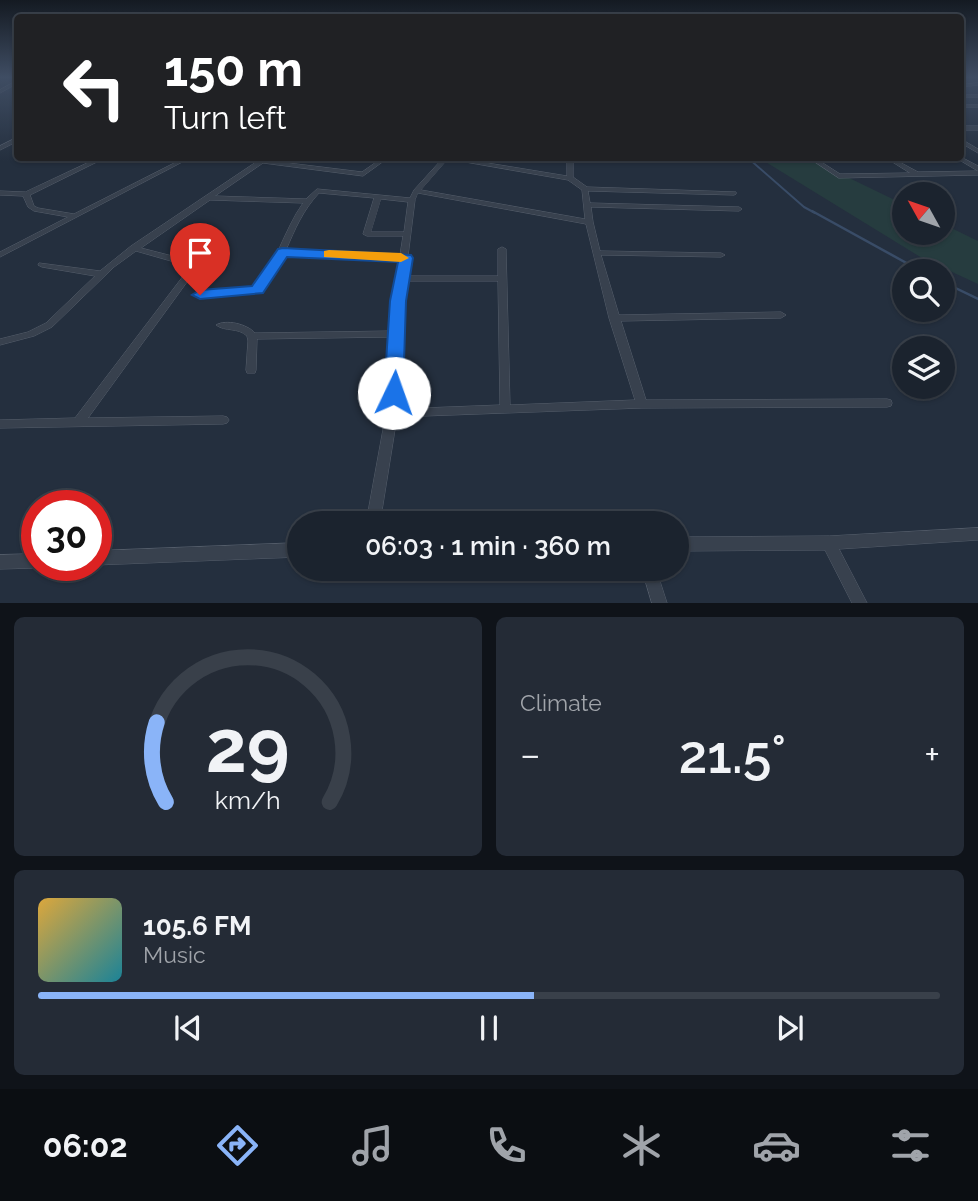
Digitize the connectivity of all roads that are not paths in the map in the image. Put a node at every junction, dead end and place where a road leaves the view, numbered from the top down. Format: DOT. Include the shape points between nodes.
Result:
graph roads {
  1 [pos="964,159"];
  2 [pos="96,161"];
  3 [pos="181,161"];
  4 [pos="258,161"];
  5 [pos="275,161"];
  6 [pos="381,161"];
  7 [pos="445,161"];
  8 [pos="467,161"];
  9 [pos="570,161"];
  10 [pos="816,161"];
  11 [pos="894,161"];
  12 [pos="978,171"];
  13 [pos="916,174"];
  14 [pos="570,177"];
  15 [pos="585,188"];
  16 [pos="416,191"];
  17 [pos="0,193"];
  18 [pos="734,193"];
  19 [pos="26,194"];
  20 [pos="378,197"];
  21 [pos="207,198"];
  22 [pos="308,201"];
  23 [pos="412,201"];
  24 [pos="589,205"];
  25 [pos="739,209"];
  26 [pos="77,216"];
  27 [pos="589,222"];
  28 [pos="408,234"];
  29 [pos="134,248"];
  30 [pos="502,249"];
  31 [pos="283,252"];
  32 [pos="598,253"];
  33 [pos="721,255"];
  34 [pos="0,256"];
  35 [pos="406,258"];
  36 [pos="42,265"];
  37 [pos="100,274"];
  38 [pos="502,278"];
  39 [pos="401,279"];
  40 [pos="200,295"];
  41 [pos="781,315"];
  42 [pos="614,318"];
  43 [pos="220,325"];
  44 [pos="396,334"];
  45 [pos="252,336"];
  46 [pos="0,342"];
  47 [pos="251,370"];
  48 [pos="887,403"];
  49 [pos="642,404"];
  50 [pos="505,407"];
  51 [pos="392,413"];
  52 [pos="223,420"];
  53 [pos="78,422"];
  54 [pos="0,424"];
  55 [pos="375,511"];
  56 [pos="978,534"];
  57 [pos="829,543"];
  58 [pos="689,544"];
  59 [pos="287,550"];
  60 [pos="112,557"];
  61 [pos="21,561"];
  62 [pos="0,562"];
  63 [pos="653,581"];
  64 [pos="660,603"];
  65 [pos="860,603"];
  1 -- 12 [label="street"];
  2 -- 19 [label="street"];
  3 -- 26 [label="street"];
  4 -- 21 [label="street"];
  5 -- 6 [label="street" via="363,174"];
  7 -- 16 [label="street"];
  8 -- 14 [label="street"];
  9 -- 14 [label="street"];
  10 -- 13 [label="street" via="839,176"];
  11 -- 13 [label="street"];
  12 -- 13 [label="street"];
  14 -- 15 [label="street"];
  15 -- 18 [label="street"];
  15 -- 24 [label="street"];
  16 -- 23 [label="street"];
  16 -- 27 [label="street"];
  17 -- 19 [label="street"];
  19 -- 26 [label="street" via="36,210"];
  20 -- 22 [label="street" via="320,191"];
  20 -- 23 [label="street"];
  20 -- 28 [label="street" via="367,234"];
  21 -- 22 [label="street"];
  21 -- 29 [label="street"];
  22 -- 31 [label="street"];
  23 -- 28 [label="street"];
  24 -- 25 [label="street"];
  24 -- 27 [label="street"];
  26 -- 34 [label="street"];
  27 -- 32 [label="street"];
  28 -- 35 [label="street"];
  29 -- 37 [label="street"];
  29 -- 53 [label="street" via="181,261 191,271"];
  30 -- 38 [label="street"];
  31 -- 35 [label="street"];
  31 -- 40 [label="street" via="257,290"];
  32 -- 33 [label="street"];
  32 -- 42 [label="street"];
  35 -- 39 [label="street"];
  36 -- 37 [label="street"];
  37 -- 46 [label="street" via="49,325"];
  38 -- 39 [label="street"];
  38 -- 50 [label="street"];
  39 -- 44 [label="street"];
  41 -- 42 [label="street"];
  42 -- 49 [label="street"];
  43 -- 45 [label="street" via="245,327"];
  44 -- 45 [label="street"];
  44 -- 51 [label="street"];
  45 -- 47 [label="street"];
  48 -- 49 [label="street"];
  49 -- 50 [label="street"];
  50 -- 51 [label="street"];
  51 -- 55 [label="street"];
  52 -- 53 [label="street"];
  53 -- 54 [label="street"];
  56 -- 57 [label="street"];
  57 -- 58 [label="street"];
  57 -- 65 [label="street"];
  59 -- 60 [label="street"];
  61 -- 62 [label="street"];
  63 -- 64 [label="street"];
}
